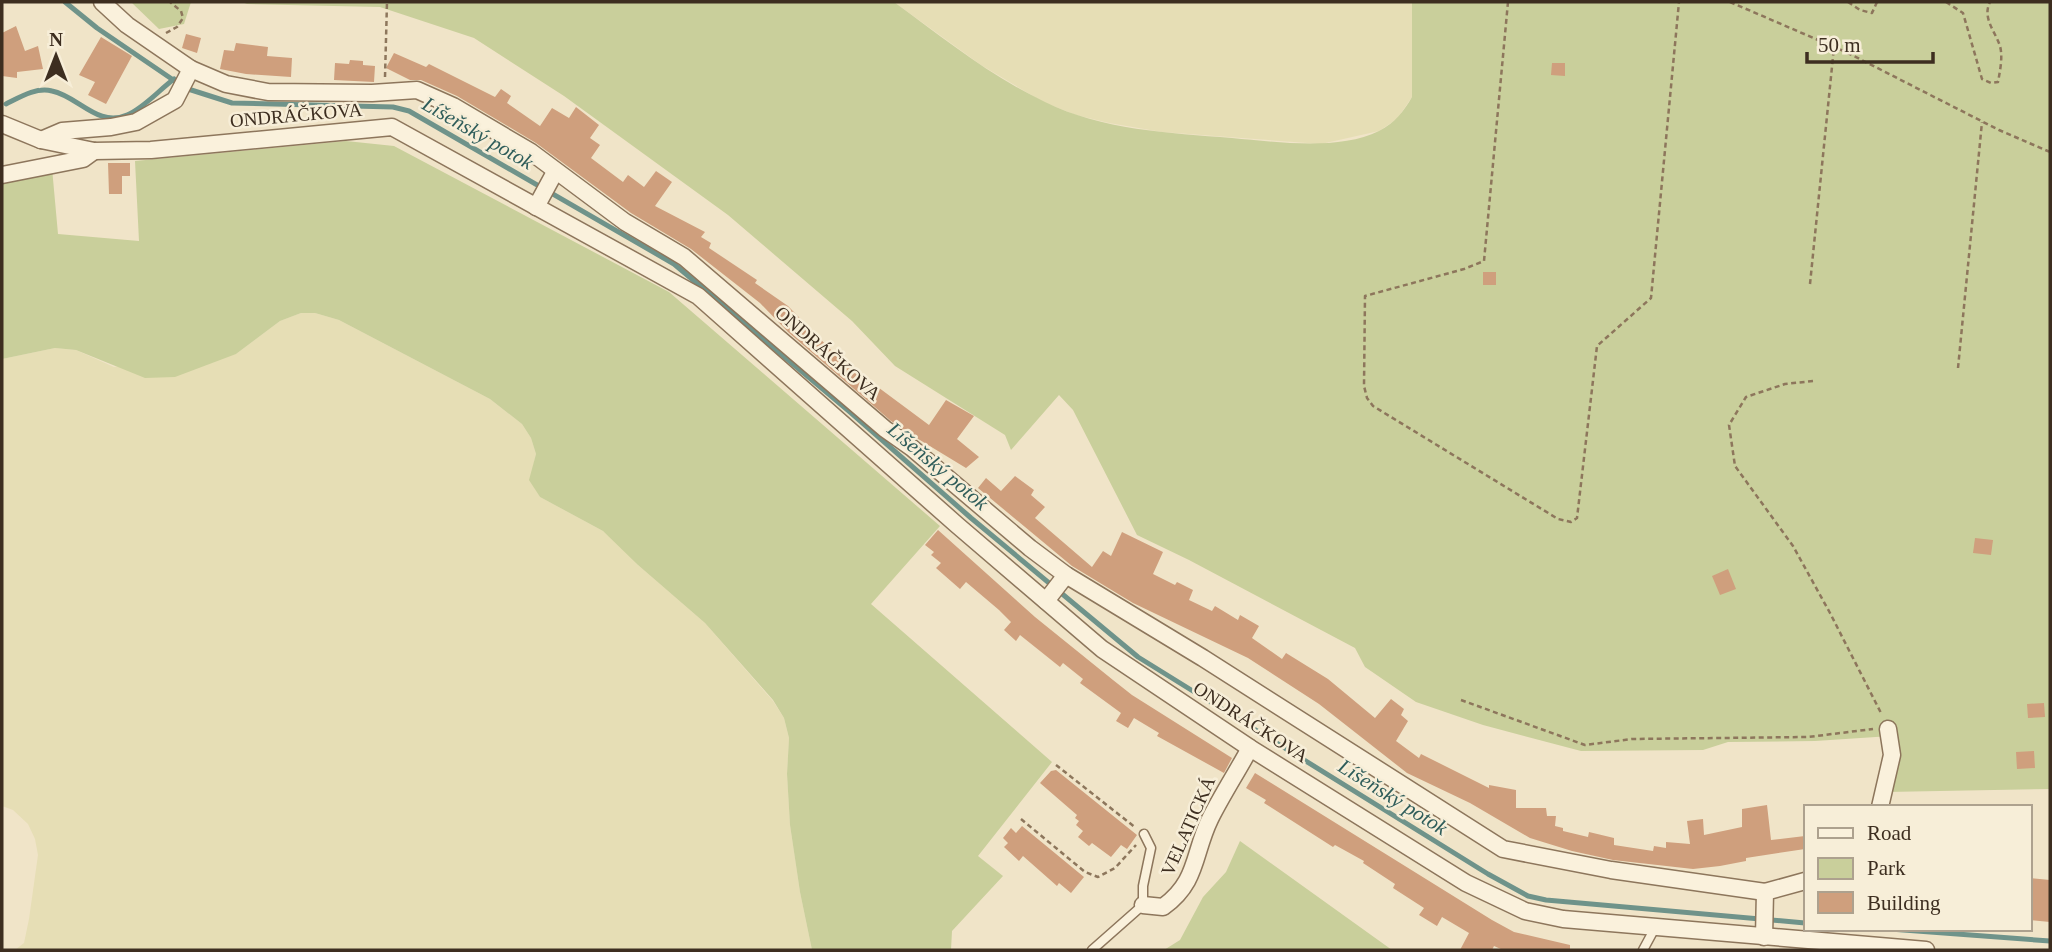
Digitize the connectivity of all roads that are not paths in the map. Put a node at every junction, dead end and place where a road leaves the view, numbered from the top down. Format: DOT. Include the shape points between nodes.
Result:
graph roads {
  1 [pos="102,2"];
  2 [pos="189,74"];
  3 [pos="2,124"];
  4 [pos="41,140"];
  5 [pos="94,150"];
  6 [pos="2,175"];
  7 [pos="545,190"];
  8 [pos="1056,588"];
  9 [pos="1888,729"];
  10 [pos="1250,748"];
  11 [pos="1880,805"];
  12 [pos="1144,834"];
  13 [pos="1804,881"];
  14 [pos="1765,892"];
  15 [pos="1143,905"];
  16 [pos="1765,924"];
  17 [pos="1656,926"];
  18 [pos="1852,947"];
  19 [pos="1092,950"];
  20 [pos="1643,950"];
  21 [pos="1926,950"];
  1 -- 2 [label="street, ONDRÁČKOVA"];
  2 -- 4 [label="street" via="179,97 136,122 62,131"];
  2 -- 7 [label="street, ONDRÁČKOVA" via="258,91 425,92 531,152"];
  3 -- 4 [label="street, ONDRÁČKOVA"];
  4 -- 5 [label="street, ONDRÁČKOVA"];
  5 -- 6 [label="street" via="83,159"];
  5 -- 7 [label="street, ONDRÁČKOVA" via="151,150 392,127"];
  7 -- 8 [label="street, ONDRÁČKOVA" via="698,296"];
  7 -- 8 [label="street, ONDRÁČKOVA" via="625,222 695,265 1030,548"];
  8 -- 10 [label="street, ONDRÁČKOVA" via="1102,649"];
  8 -- 14 [label="street, ONDRÁČKOVA" via="1203,658 1503,849"];
  9 -- 11 [label="street" via="1892,755"];
  10 -- 15 [label="street, VELATICKÁ" via="1209,821 1179,896 1163,907"];
  10 -- 17 [label="street, ONDRÁČKOVA" via="1504,902 1563,919"];
  12 -- 15 [label="lane, VELATICKÁ" via="1151,848"];
  13 -- 14 [label="street, ONDRÁČKOVA"];
  14 -- 16 [label="street"];
  15 -- 19 [label="lane"];
  16 -- 17 [label="street, ONDRÁČKOVA"];
  16 -- 18 [label="street, ONDRÁČKOVA"];
  17 -- 20 [label="lane"];
  18 -- 21 [label="street, ONDRÁČKOVA"];
}
